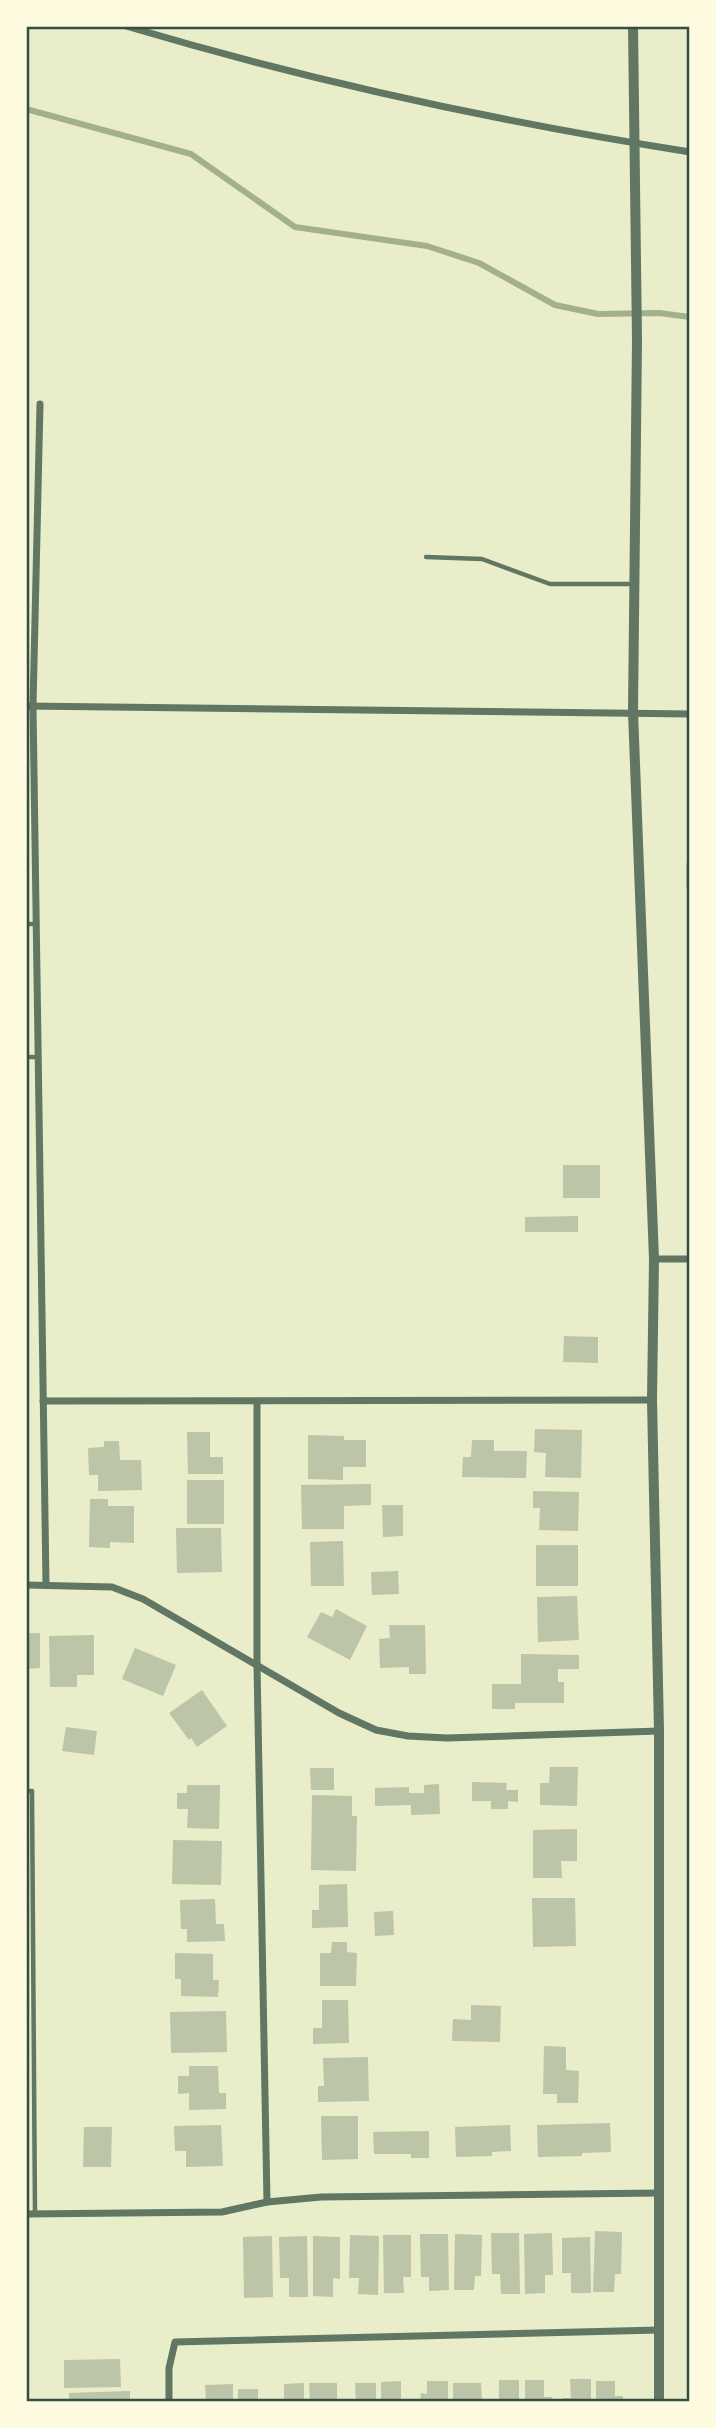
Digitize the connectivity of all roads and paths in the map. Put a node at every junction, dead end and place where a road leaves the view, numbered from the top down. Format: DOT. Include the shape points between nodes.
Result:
graph roads {
  1 [pos="126,26"];
  2 [pos="634,26"];
  3 [pos="634,143"];
  4 [pos="690,152"];
  5 [pos="40,404"];
  6 [pos="426,557"];
  7 [pos="633,584"];
  8 [pos="30,706"];
  9 [pos="633,712"];
  10 [pos="690,714"];
  11 [pos="26,923"];
  12 [pos="36,924"];
  13 [pos="26,1057"];
  14 [pos="38,1057"];
  15 [pos="654,1259"];
  16 [pos="690,1259"];
  17 [pos="652,1399"];
  18 [pos="43,1401"];
  19 [pos="257,1401"];
  20 [pos="46,1584"];
  21 [pos="26,1585"];
  22 [pos="257,1665"];
  23 [pos="659,1731"];
  24 [pos="26,1791"];
  25 [pos="659,2193"];
  26 [pos="267,2202"];
  27 [pos="31,2214"];
  28 [pos="659,2330"];
  29 [pos="169,2402"];
  30 [pos="659,2402"];
  1 -- 3 [label="street" via="418,101"];
  2 -- 3 [label="street"];
  3 -- 4 [label="street"];
  3 -- 7 [label="street"];
  5 -- 8 [label="street"];
  6 -- 7 [label="lane" via="482,559 550,584"];
  7 -- 9 [label="street"];
  8 -- 9 [label="street"];
  8 -- 12 [label="street"];
  9 -- 10 [label="street"];
  9 -- 15 [label="street"];
  11 -- 12 [label="lane"];
  12 -- 14 [label="street"];
  13 -- 14 [label="lane"];
  14 -- 18 [label="street"];
  15 -- 16 [label="street"];
  15 -- 17 [label="street"];
  17 -- 19 [label="street"];
  17 -- 23 [label="street"];
  18 -- 19 [label="street"];
  18 -- 20 [label="street"];
  19 -- 22 [label="street"];
  20 -- 21 [label="street"];
  20 -- 22 [label="street" via="112,1587 143,1598"];
  22 -- 23 [label="street" via="339,1713 376,1730 408,1736"];
  22 -- 26 [label="street"];
  23 -- 25 [label="street"];
  24 -- 27 [label="lane" via="32,1791"];
  25 -- 26 [label="street" via="321,2197"];
  25 -- 28 [label="street"];
  26 -- 27 [label="street" via="222,2212"];
  28 -- 29 [label="street" via="175,2342"];
  28 -- 30 [label="street"];
}
